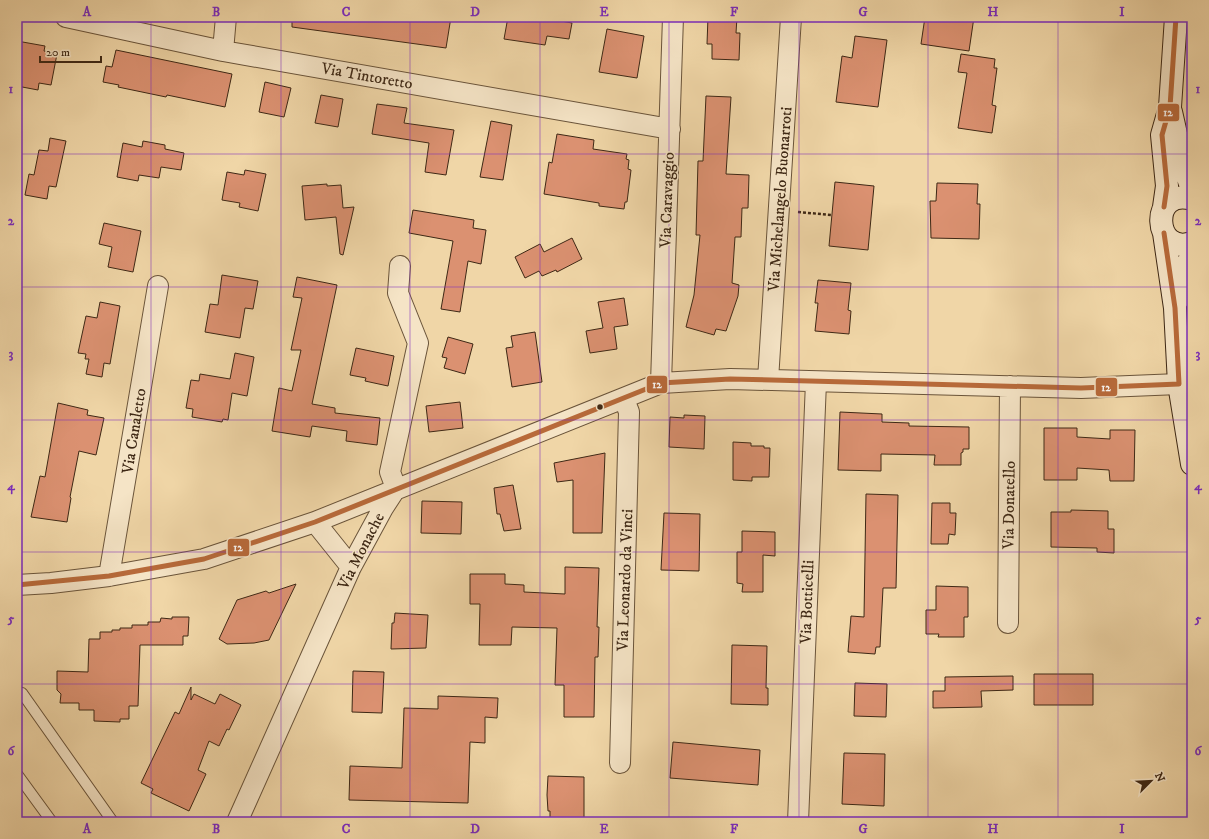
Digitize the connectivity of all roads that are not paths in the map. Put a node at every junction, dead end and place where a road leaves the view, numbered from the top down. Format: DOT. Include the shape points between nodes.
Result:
graph roads {
  1 [pos="66,17"];
  2 [pos="226,17"];
  3 [pos="673,17"];
  4 [pos="791,17"];
  5 [pos="1176,17"];
  6 [pos="223,51"];
  7 [pos="1170,107"];
  8 [pos="670,129"];
  9 [pos="1192,190"];
  10 [pos="1192,199"];
  11 [pos="1164,207"];
  12 [pos="1164,233"];
  13 [pos="1192,242"];
  14 [pos="1192,254"];
  15 [pos="400,266"];
  16 [pos="158,286"];
  17 [pos="1175,308"];
  18 [pos="768,380"];
  19 [pos="816,382"];
  20 [pos="660,383"];
  21 [pos="1179,384"];
  22 [pos="1010,386"];
  23 [pos="624,399"];
  24 [pos="1192,464"];
  25 [pos="396,488"];
  26 [pos="315,522"];
  27 [pos="351,567"];
  28 [pos="109,576"];
  29 [pos="17,585"];
  30 [pos="1008,623"];
  31 [pos="17,696"];
  32 [pos="620,762"];
  33 [pos="17,774"];
  34 [pos="52,822"];
  35 [pos="113,822"];
  36 [pos="237,822"];
  37 [pos="798,822"];
  1 -- 6 [label="street, Via Tintoretto"];
  2 -- 6 [label="street"];
  3 -- 8 [label="street, Via Caravaggio"];
  4 -- 18 [label="street, Via Michelangelo Buonarroti"];
  5 -- 7 [label="street"];
  6 -- 8 [label="street, Via Tintoretto"];
  7 -- 9 [label="street" via="1182,161"];
  7 -- 11 [label="street" via="1162,135 1167,186"];
  8 -- 20 [label="street, Via Caravaggio"];
  10 -- 11 [label="street" via="1176,198"];
  11 -- 12 [label="street" via="1160,216 1160,225"];
  12 -- 13 [label="street" via="1171,241 1180,244"];
  12 -- 17 [label="street"];
  14 -- 17 [label="street"];
  15 -- 25 [label="street" via="398,293 418,343 390,472"];
  16 -- 28 [label="street, Via Canaletto"];
  17 -- 21 [label="street"];
  18 -- 19 [label="street"];
  18 -- 20 [label="street" via="730,379"];
  19 -- 22 [label="street"];
  19 -- 37 [label="street, Via Botticelli"];
  20 -- 23 [label="street"];
  21 -- 22 [label="street" via="1081,388"];
  21 -- 24 [label="street"];
  22 -- 30 [label="street, Via Donatello"];
  23 -- 25 [label="street"];
  23 -- 32 [label="street, Via Leonardo da Vinci" via="629,412"];
  25 -- 26 [label="street"];
  25 -- 27 [label="street, Via Monache"];
  26 -- 27 [label="street"];
  26 -- 28 [label="street" via="204,559"];
  27 -- 36 [label="street, Via Monache"];
  28 -- 29 [label="street"];
  31 -- 35 [label="lane" via="22,693"];
  33 -- 34 [label="lane"];
}
